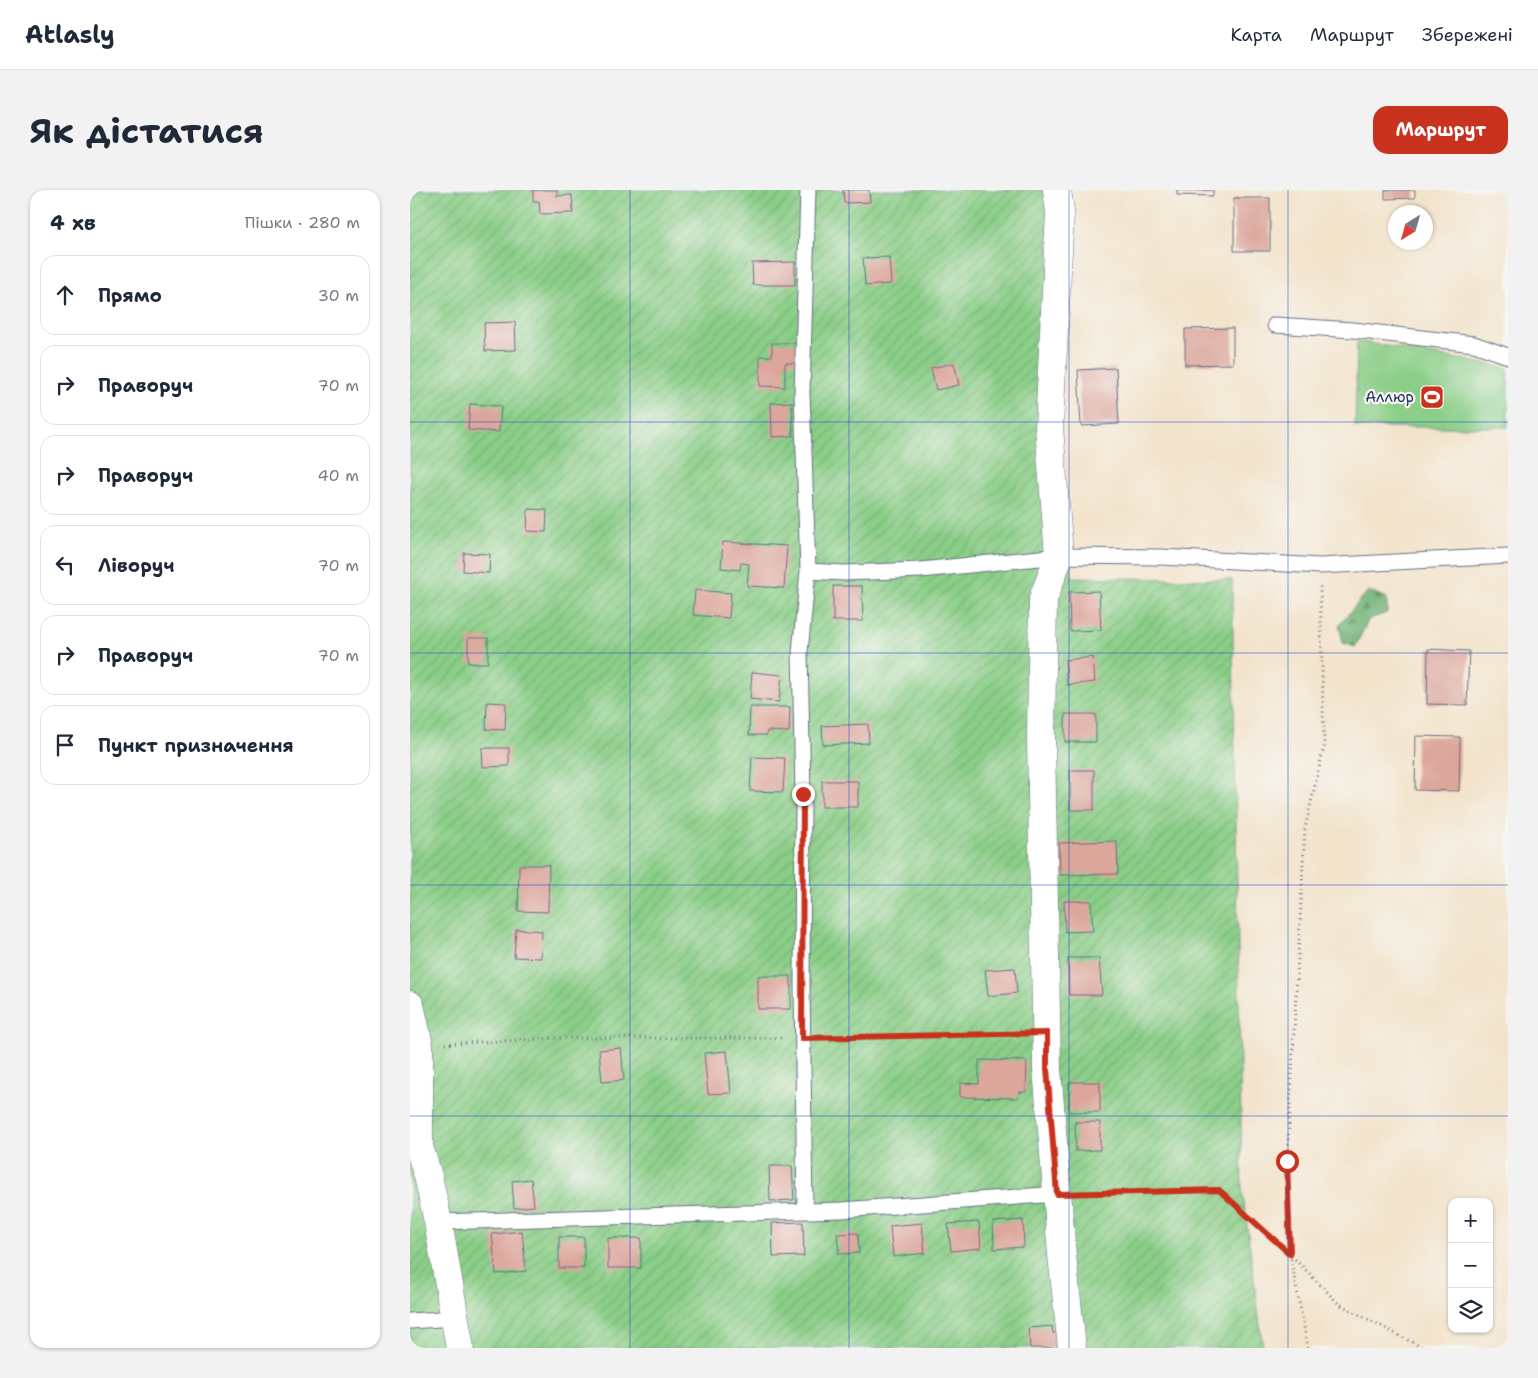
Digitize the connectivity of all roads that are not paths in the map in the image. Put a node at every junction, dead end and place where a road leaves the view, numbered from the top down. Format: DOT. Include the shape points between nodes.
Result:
graph roads {
  1 [pos="808,190"];
  2 [pos="1058,190"];
  3 [pos="1275,325"];
  4 [pos="1508,356"];
  5 [pos="1059,556"];
  6 [pos="1508,556"];
  7 [pos="808,571"];
  8 [pos="410,1005"];
  9 [pos="414,1147"];
  10 [pos="1057,1194"];
  11 [pos="806,1211"];
  12 [pos="438,1222"];
  13 [pos="455,1318"];
  14 [pos="410,1320"];
  15 [pos="460,1348"];
  16 [pos="1072,1348"];
  1 -- 7 [label="lane" via="802,393"];
  2 -- 5 [label="street" via="1060,212 1049,427"];
  3 -- 4 [label="lane" via="1474,344"];
  5 -- 6 [label="lane" via="1162,557 1320,566"];
  5 -- 7 [label="lane" via="921,570"];
  5 -- 10 [label="street" via="1043,599 1041,739 1047,1068"];
  7 -- 11 [label="lane" via="800,652"];
  8 -- 9 [label="street" via="419,1045"];
  9 -- 12 [label="street" via="428,1176"];
  10 -- 11 [label="lane"];
  10 -- 16 [label="street"];
  11 -- 12 [label="lane"];
  12 -- 13 [label="street"];
  13 -- 14 [label="lane"];
  13 -- 15 [label="street"];
}
